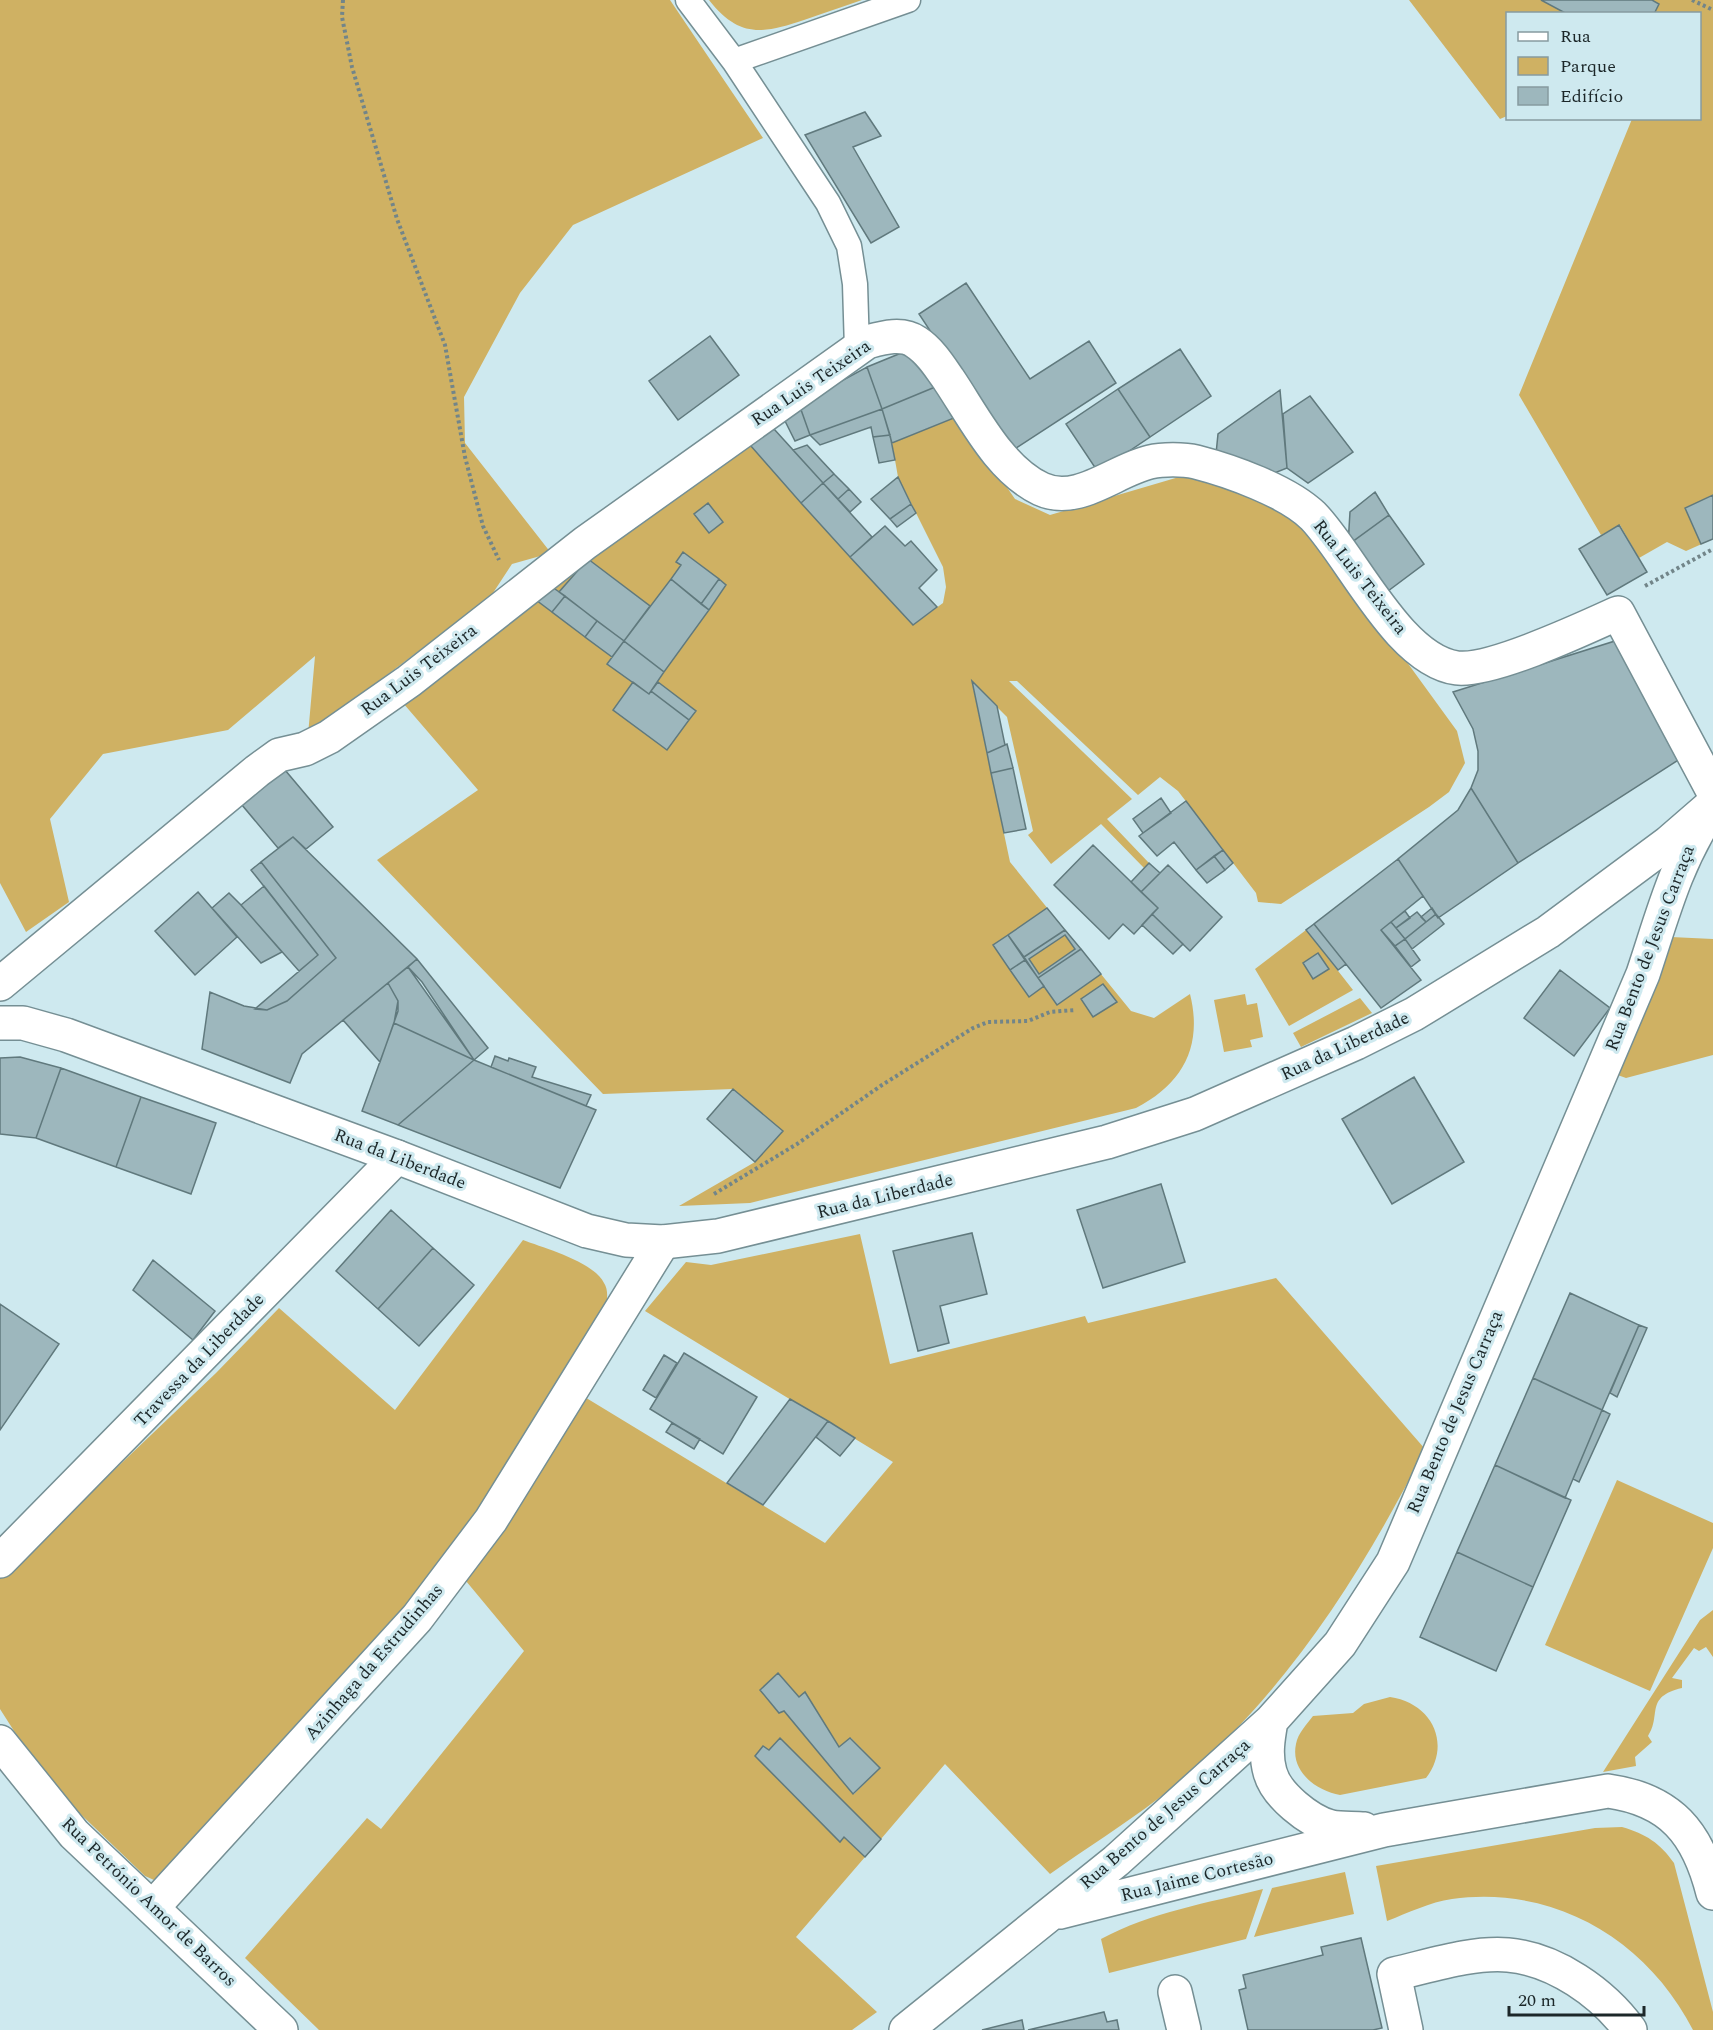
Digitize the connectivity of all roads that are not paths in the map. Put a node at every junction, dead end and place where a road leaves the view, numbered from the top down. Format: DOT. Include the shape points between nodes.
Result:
graph roads {
  1 [pos="688,0"];
  2 [pos="908,0"];
  3 [pos="734,61"];
  4 [pos="857,349"];
  5 [pos="1713,791"];
  6 [pos="1713,805"];
  7 [pos="0,984"];
  8 [pos="0,1023"];
  9 [pos="397,1157"];
  10 [pos="663,1242"];
  11 [pos="0,1561"];
  12 [pos="1271,1721"];
  13 [pos="0,1742"];
  14 [pos="1384,1830"];
  15 [pos="1713,1893"];
  16 [pos="153,1907"];
  17 [pos="1047,1915"];
  18 [pos="1175,1992"];
  19 [pos="281,2030"];
  20 [pos="906,2030"];
  21 [pos="1184,2030"];
  22 [pos="1406,2030"];
  23 [pos="1630,2030"];
  1 -- 3 [label="lane"];
  2 -- 3 [label="lane"];
  3 -- 4 [label="lane" via="828,203 849,246 855,284"];
  4 -- 5 [label="street, Rua Luis Teixeira" via="891,335 915,340 935,360 994,447 1012,468 1043,490 1062,493 1084,489 1150,462 1170,460 1194,461 1283,495 1312,515 1373,599 1406,638 1435,661 1457,668 1487,665 1618,613"];
  4 -- 7 [label="street, Rua Luis Teixeira" via="524,589 409,681 329,737 305,749 279,755 257,771"];
  6 -- 10 [label="street, Rua da Liberdade" via="1548,932 1414,1014 1196,1114 1107,1142 729,1234"];
  6 -- 12 [label="street, Rua Bento de Jesus Carraça" via="1675,875 1643,974 1393,1562 1340,1644"];
  8 -- 9 [label="street, Rua da Liberdade" via="23,1023 66,1035"];
  9 -- 10 [label="street, Rua da Liberdade" via="586,1231 626,1240"];
  9 -- 11 [label="street, Travessa da Liberdade"];
  10 -- 16 [label="street, Azinhaga da Estrudinhas" via="491,1521 417,1618"];
  12 -- 14 [label="street, Rua Jaime Cortesão" via="1267,1749 1270,1774 1283,1793 1304,1813 1331,1827"];
  12 -- 17 [label="street, Rua Bento de Jesus Carraça" via="1116,1861"];
  13 -- 16 [label="street, Rua Petrónio Amor de Barros" via="74,1834"];
  14 -- 15 [label="street, Rua Jaime Cortesão" via="1561,1797 1608,1791 1630,1794 1658,1805 1681,1823 1698,1846"];
  14 -- 17 [label="street, Rua Jaime Cortesão"];
  16 -- 19 [label="street, Rua Petrónio Amor de Barros"];
  17 -- 20 [label="street, Rua Jaime Cortesão"];
  18 -- 21 [label="street"];
  22 -- 23 [label="street" via="1394,1974 1477,1956 1508,1955 1535,1961 1572,1977 1606,2002"];
}
